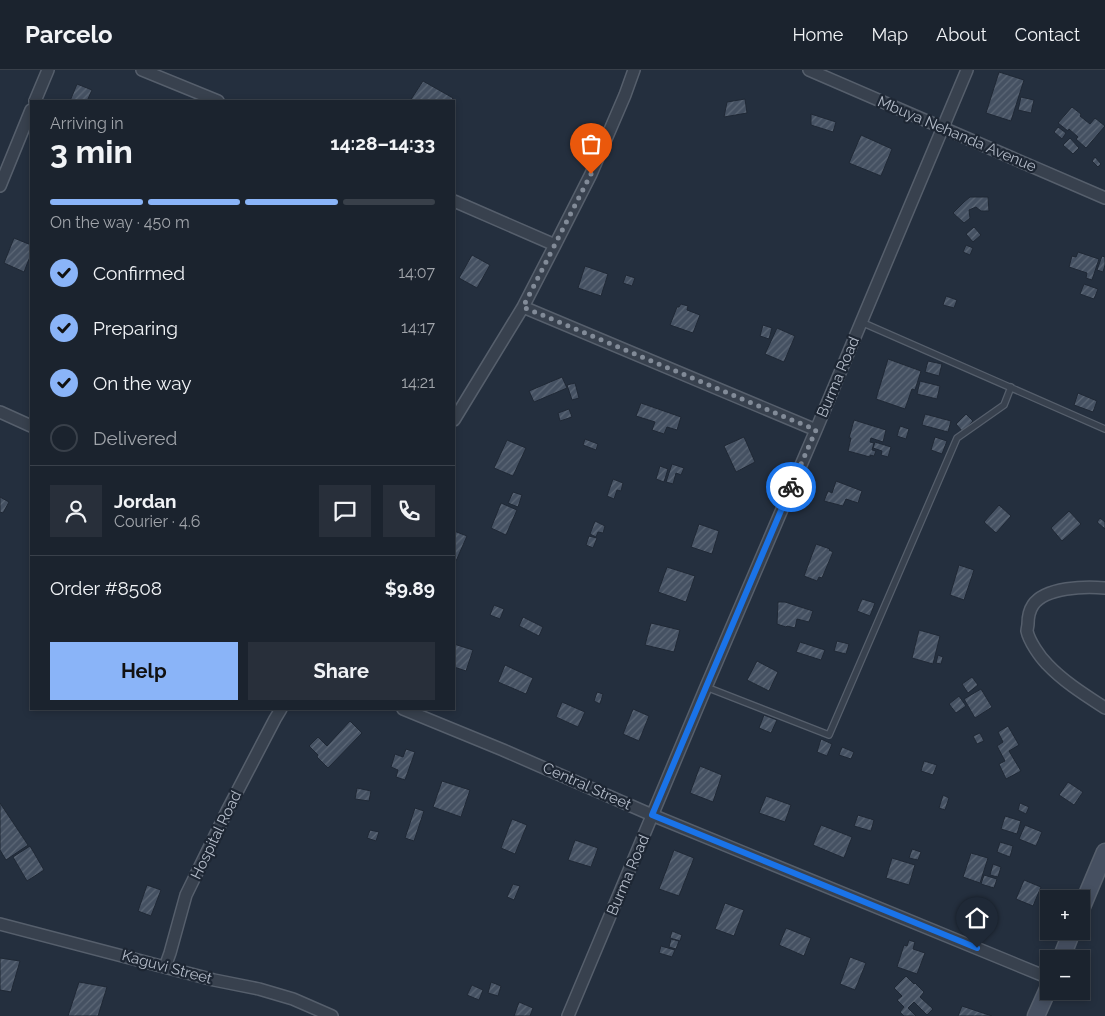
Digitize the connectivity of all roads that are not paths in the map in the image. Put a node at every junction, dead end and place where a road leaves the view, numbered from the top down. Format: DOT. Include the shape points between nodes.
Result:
graph roads {
  1 [pos="48,70"];
  2 [pos="142,70"];
  3 [pos="634,70"];
  4 [pos="809,70"];
  5 [pos="967,70"];
  6 [pos="35,100"];
  7 [pos="216,100"];
  8 [pos="30,112"];
  9 [pos="943,128"];
  10 [pos="0,186"];
  11 [pos="1105,198"];
  12 [pos="455,201"];
  13 [pos="555,245"];
  14 [pos="523,307"];
  15 [pos="861,322"];
  16 [pos="1011,388"];
  17 [pos="0,412"];
  18 [pos="455,418"];
  19 [pos="30,426"];
  20 [pos="1105,429"];
  21 [pos="816,430"];
  22 [pos="1105,588"];
  23 [pos="706,687"];
  24 [pos="1105,708"];
  25 [pos="281,710"];
  26 [pos="404,710"];
  27 [pos="652,815"];
  28 [pos="1105,852"];
  29 [pos="1089,890"];
  30 [pos="0,924"];
  31 [pos="165,967"];
  32 [pos="1040,974"];
  33 [pos="1043,1000"];
  34 [pos="332,1016"];
  35 [pos="568,1016"];
  36 [pos="1036,1016"];
  1 -- 6 [label="street"];
  2 -- 7 [label="street"];
  3 -- 13 [label="street" via="591,174"];
  4 -- 9 [label="street, Mbuya Nehanda Avenue"];
  5 -- 9 [label="street, Burma Road"];
  8 -- 10 [label="street"];
  9 -- 11 [label="street, Mbuya Nehanda Avenue"];
  9 -- 15 [label="street, Burma Road"];
  12 -- 13 [label="street"];
  13 -- 14 [label="street"];
  14 -- 18 [label="street"];
  14 -- 21 [label="street"];
  15 -- 16 [label="lane"];
  15 -- 21 [label="street, Burma Road"];
  16 -- 20 [label="lane"];
  16 -- 23 [label="lane" via="1004,405 957,438 829,735"];
  17 -- 19 [label="street"];
  21 -- 23 [label="street, Burma Road"];
  22 -- 24 [label="street" via="1072,588 1042,598 1029,614 1027,632 1046,663 1066,682"];
  23 -- 27 [label="street, Burma Road"];
  25 -- 31 [label="street, Hospital Road" via="186,895"];
  26 -- 27 [label="street, Central Street"];
  27 -- 32 [label="street, Central Street"];
  27 -- 35 [label="street, Burma Road"];
  28 -- 29 [label="main road"];
  30 -- 31 [label="street, Kaguvi Street"];
  31 -- 34 [label="street, Kaguvi Street" via="293,999"];
  33 -- 36 [label="main road"];
}
